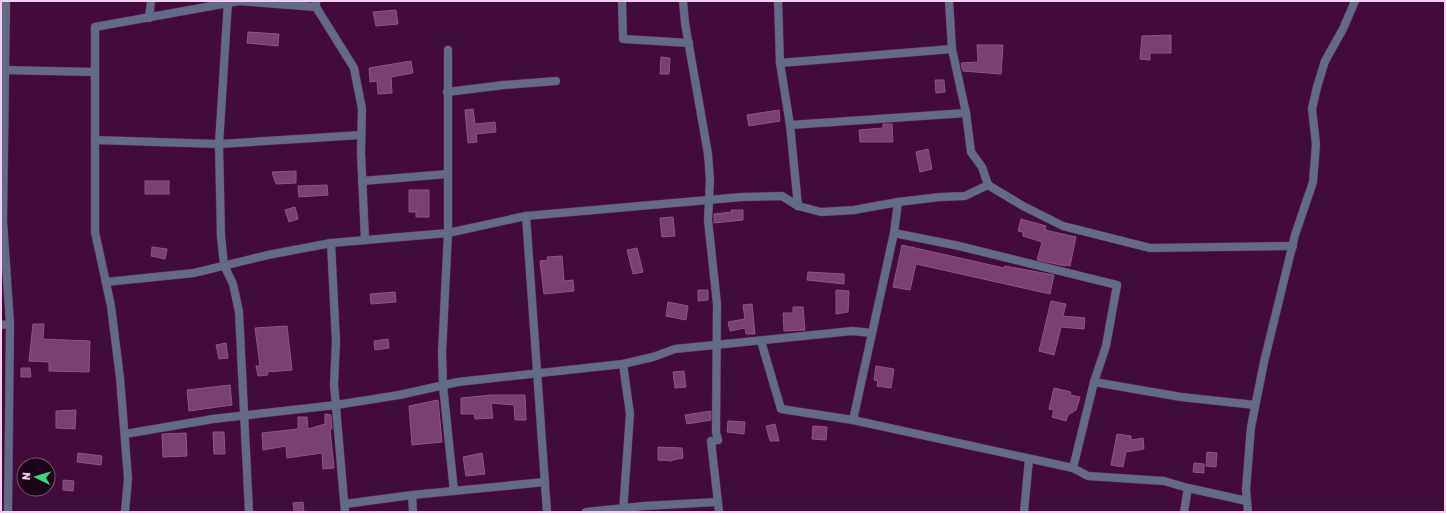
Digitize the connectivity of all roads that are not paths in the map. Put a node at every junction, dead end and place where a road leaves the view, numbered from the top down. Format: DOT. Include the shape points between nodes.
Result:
graph roads {
  1 [pos="6,1"];
  2 [pos="151,1"];
  3 [pos="622,1"];
  4 [pos="684,1"];
  5 [pos="778,1"];
  6 [pos="949,1"];
  7 [pos="1355,1"];
  8 [pos="228,2"];
  9 [pos="316,4"];
  10 [pos="149,18"];
  11 [pos="689,43"];
  12 [pos="952,49"];
  13 [pos="448,50"];
  14 [pos="780,63"];
  15 [pos="3,70"];
  16 [pos="95,72"];
  17 [pos="556,82"];
  18 [pos="447,92"];
  19 [pos="966,113"];
  20 [pos="790,125"];
  21 [pos="361,135"];
  22 [pos="95,140"];
  23 [pos="219,144"];
  24 [pos="448,174"];
  25 [pos="362,181"];
  26 [pos="988,186"];
  27 [pos="708,200"];
  28 [pos="898,202"];
  29 [pos="798,206"];
  30 [pos="526,216"];
  31 [pos="448,233"];
  32 [pos="894,233"];
  33 [pos="365,240"];
  34 [pos="331,243"];
  35 [pos="1293,246"];
  36 [pos="224,265"];
  37 [pos="106,282"];
  38 [pos="5,325"];
  39 [pos="872,333"];
  40 [pos="761,341"];
  41 [pos="716,345"];
  42 [pos="623,364"];
  43 [pos="537,374"];
  44 [pos="1094,382"];
  45 [pos="443,386"];
  46 [pos="336,405"];
  47 [pos="1255,405"];
  48 [pos="245,415"];
  49 [pos="853,420"];
  50 [pos="124,434"];
  51 [pos="1029,459"];
  52 [pos="1073,468"];
  53 [pos="545,482"];
  54 [pos="1188,488"];
  55 [pos="454,491"];
  56 [pos="412,495"];
  57 [pos="1247,501"];
  58 [pos="717,502"];
  59 [pos="345,508"];
  60 [pos="623,510"];
  61 [pos="8,512"];
  62 [pos="124,512"];
  63 [pos="249,512"];
  64 [pos="412,512"];
  65 [pos="548,512"];
  66 [pos="586,512"];
  67 [pos="719,512"];
  68 [pos="1024,512"];
  69 [pos="1184,512"];
  70 [pos="1248,512"];
  1 -- 15 [label="street"];
  2 -- 10 [label="street"];
  3 -- 11 [label="street" via="623,39"];
  4 -- 11 [label="street"];
  5 -- 14 [label="street"];
  6 -- 12 [label="street"];
  7 -- 35 [label="street" via="1325,61 1317,86 1312,109 1316,144 1313,182"];
  8 -- 9 [label="street"];
  8 -- 10 [label="street"];
  8 -- 23 [label="street"];
  9 -- 21 [label="street" via="354,68 362,109"];
  10 -- 16 [label="street" via="95,27"];
  11 -- 27 [label="street" via="708,154"];
  12 -- 14 [label="street"];
  12 -- 19 [label="street"];
  13 -- 18 [label="street"];
  14 -- 20 [label="street"];
  15 -- 16 [label="street"];
  15 -- 38 [label="street"];
  16 -- 22 [label="street"];
  17 -- 18 [label="street"];
  18 -- 24 [label="street"];
  19 -- 20 [label="street"];
  19 -- 26 [label="street" via="971,152 982,167"];
  20 -- 29 [label="street"];
  21 -- 23 [label="street"];
  21 -- 25 [label="street"];
  22 -- 23 [label="street"];
  22 -- 37 [label="street" via="95,232"];
  23 -- 36 [label="street"];
  24 -- 25 [label="street"];
  24 -- 31 [label="street"];
  25 -- 33 [label="street"];
  26 -- 28 [label="street" via="965,196"];
  26 -- 35 [label="street" via="1063,226 1150,248"];
  27 -- 29 [label="street" via="782,196"];
  27 -- 30 [label="street"];
  27 -- 41 [label="street" via="717,304"];
  28 -- 29 [label="street" via="854,210 821,212"];
  28 -- 32 [label="street"];
  30 -- 31 [label="street"];
  30 -- 43 [label="street"];
  31 -- 33 [label="street"];
  31 -- 45 [label="street" via="442,354"];
  32 -- 39 [label="street"];
  32 -- 44 [label="street" via="959,246 1117,285 1106,346"];
  33 -- 34 [label="street"];
  34 -- 36 [label="street"];
  34 -- 46 [label="street"];
  35 -- 47 [label="street"];
  36 -- 37 [label="street" via="194,273"];
  36 -- 48 [label="street" via="233,284 239,312"];
  37 -- 50 [label="street" via="120,378"];
  38 -- 61 [label="street"];
  39 -- 40 [label="street" via="852,331"];
  39 -- 49 [label="street"];
  40 -- 41 [label="street"];
  40 -- 49 [label="street" via="782,409"];
  41 -- 42 [label="street" via="675,349"];
  41 -- 58 [label="street" via="718,440 711,442"];
  42 -- 43 [label="street"];
  42 -- 60 [label="street" via="630,414"];
  43 -- 45 [label="street" via="458,382"];
  43 -- 53 [label="street"];
  44 -- 47 [label="street" via="1181,397"];
  44 -- 52 [label="street"];
  45 -- 46 [label="street"];
  45 -- 55 [label="street"];
  46 -- 48 [label="street"];
  46 -- 59 [label="street"];
  47 -- 57 [label="street" via="1251,427"];
  48 -- 50 [label="street"];
  48 -- 63 [label="street"];
  49 -- 51 [label="street"];
  50 -- 62 [label="street" via="128,478"];
  51 -- 52 [label="street"];
  51 -- 68 [label="street"];
  52 -- 54 [label="street" via="1088,476 1164,481"];
  53 -- 55 [label="street"];
  53 -- 65 [label="street"];
  54 -- 57 [label="street"];
  54 -- 69 [label="street"];
  55 -- 56 [label="street"];
  56 -- 59 [label="street"];
  56 -- 64 [label="street"];
  57 -- 70 [label="street"];
  58 -- 60 [label="street"];
  58 -- 67 [label="street"];
  60 -- 66 [label="street"];
}
